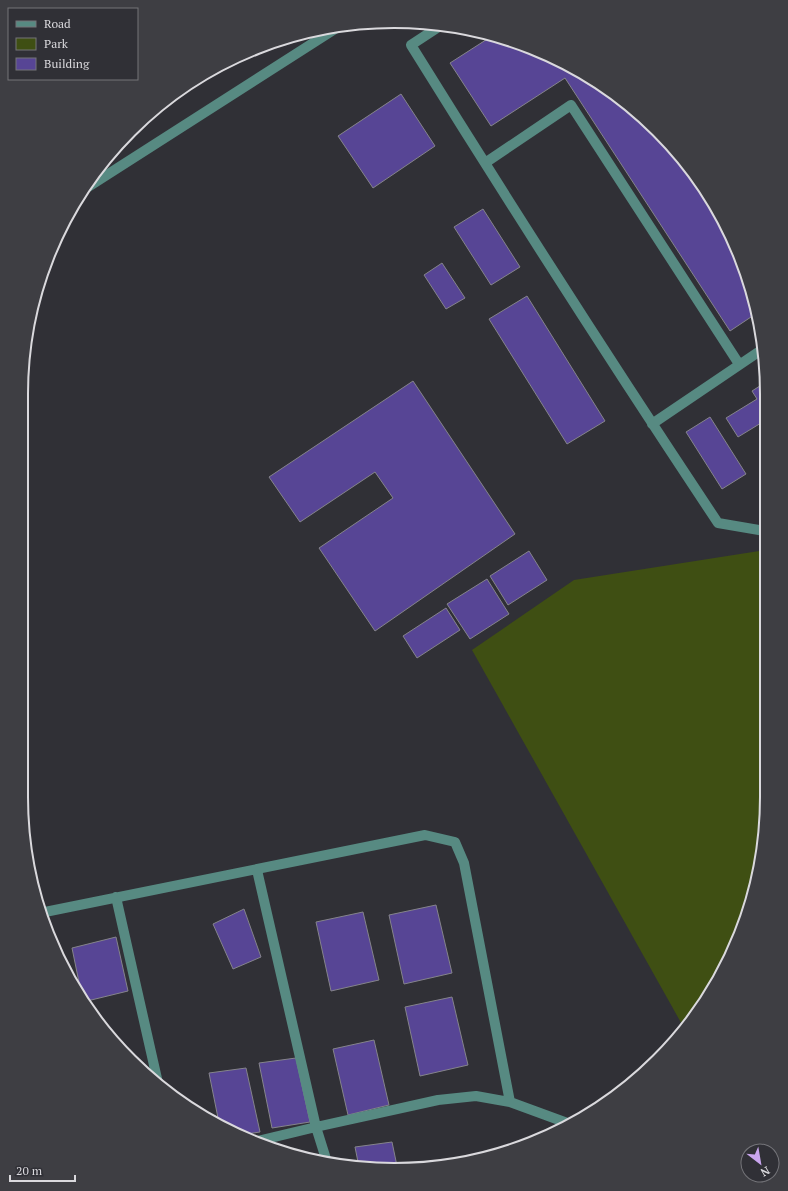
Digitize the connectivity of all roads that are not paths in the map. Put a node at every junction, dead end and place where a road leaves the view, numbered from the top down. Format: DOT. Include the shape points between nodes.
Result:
graph roads {
  1 [pos="433,30"];
  2 [pos="326,34"];
  3 [pos="485,164"];
  4 [pos="97,181"];
  5 [pos="758,352"];
  6 [pos="739,364"];
  7 [pos="652,424"];
  8 [pos="760,529"];
  9 [pos="257,870"];
  10 [pos="116,897"];
  11 [pos="46,912"];
  12 [pos="156,1075"];
  13 [pos="510,1102"];
  14 [pos="563,1121"];
  15 [pos="316,1127"];
  16 [pos="265,1139"];
  17 [pos="325,1156"];
  1 -- 3 [label="lane" via="411,45"];
  2 -- 4 [label="lane"];
  3 -- 6 [label="lane" via="571,105"];
  3 -- 7 [label="lane"];
  5 -- 6 [label="lane"];
  6 -- 7 [label="lane"];
  7 -- 8 [label="lane" via="718,523"];
  9 -- 10 [label="lane"];
  9 -- 13 [label="lane" via="424,835 455,842 464,863"];
  9 -- 15 [label="lane"];
  10 -- 11 [label="lane"];
  10 -- 12 [label="lane"];
  13 -- 14 [label="lane"];
  13 -- 15 [label="lane" via="476,1096 438,1100"];
  15 -- 16 [label="lane"];
  15 -- 17 [label="lane"];
}
